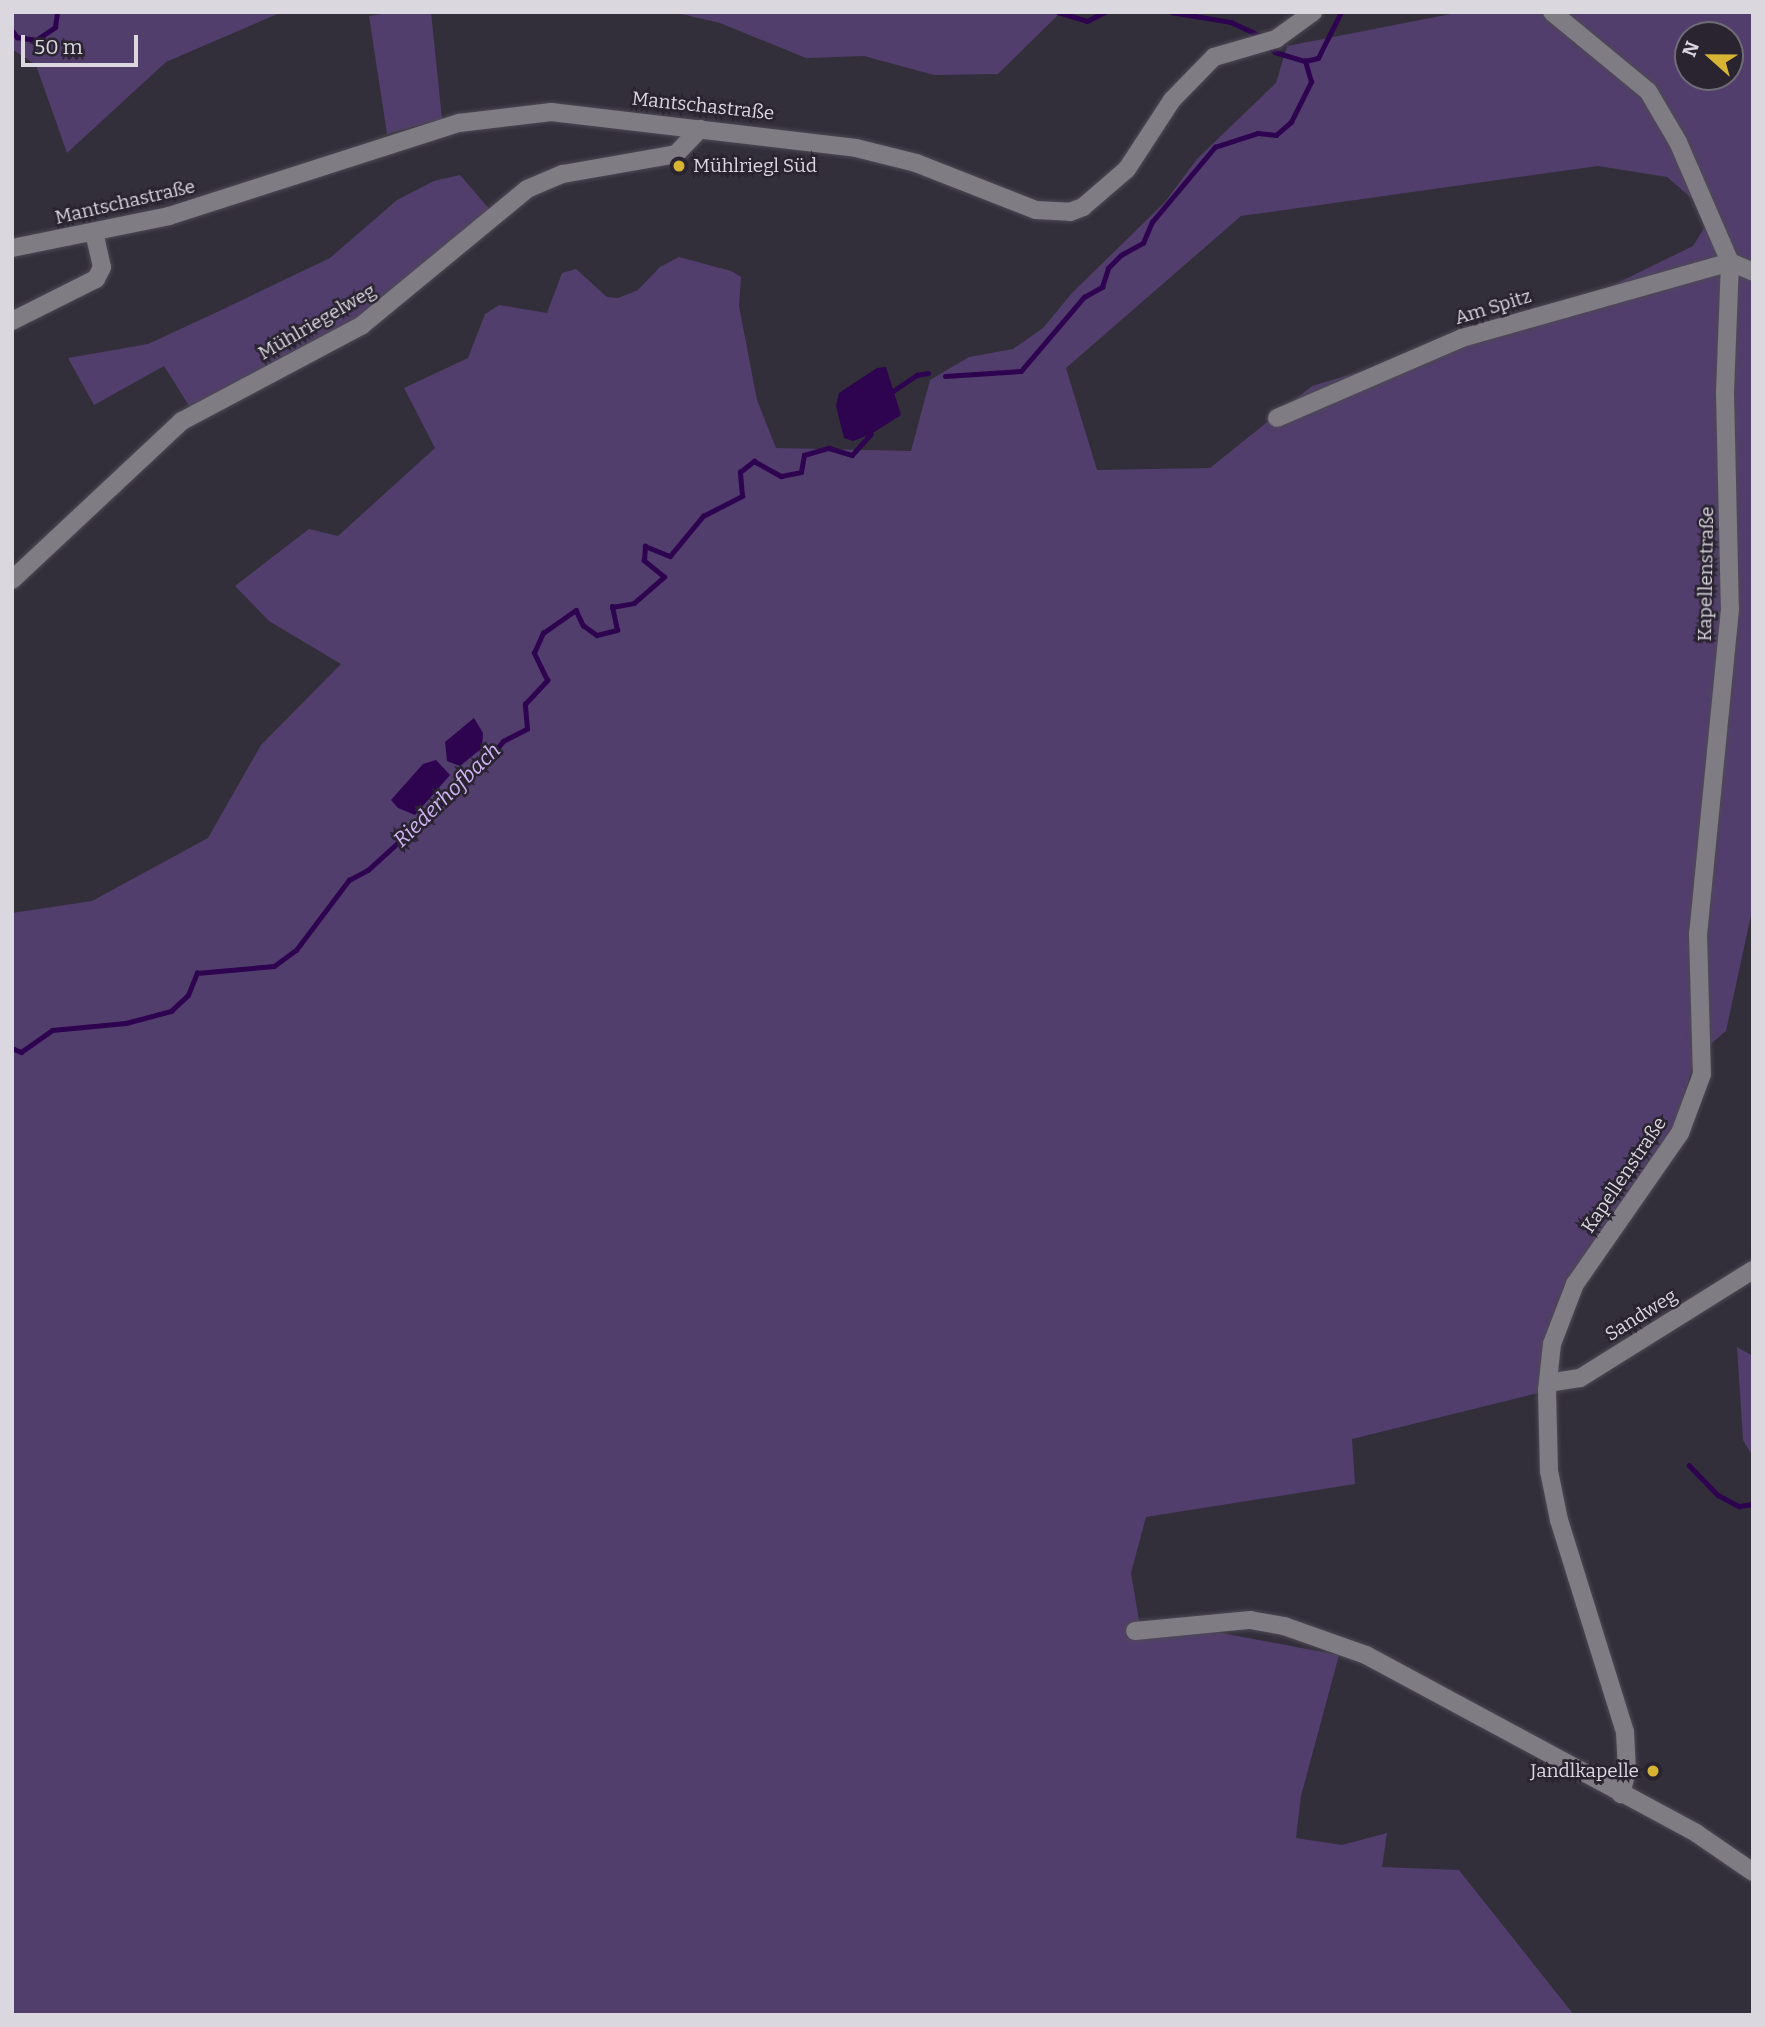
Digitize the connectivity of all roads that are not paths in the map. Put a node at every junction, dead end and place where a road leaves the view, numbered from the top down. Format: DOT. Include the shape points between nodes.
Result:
graph roads {
  1 [pos="1313,12"];
  2 [pos="1552,12"];
  3 [pos="700,129"];
  4 [pos="94,233"];
  5 [pos="12,248"];
  6 [pos="1730,262"];
  7 [pos="1753,272"];
  8 [pos="12,321"];
  9 [pos="1277,418"];
  10 [pos="12,580"];
  11 [pos="1753,1270"];
  12 [pos="1548,1384"];
  13 [pos="1135,1631"];
  14 [pos="1621,1794"];
  15 [pos="1753,1872"];
  1 -- 3 [label="street, Mantschastraße" via="1276,39 1214,57 1189,79 1127,169 1083,207 1070,212 1036,210 916,163 856,148"];
  2 -- 6 [label="street, Kapellenstraße" via="1648,91 1678,142"];
  3 -- 4 [label="street, Mantschastraße" via="551,111 482,118 172,215"];
  3 -- 10 [label="street, Mühlriegelweg" via="676,155 564,174 527,189 361,326 182,421"];
  4 -- 5 [label="street, Mantschastraße"];
  4 -- 8 [label="street" via="102,268 96,279"];
  6 -- 7 [label="street"];
  6 -- 9 [label="street, Am Spitz" via="1462,338"];
  6 -- 12 [label="street, Kapellenstraße" via="1725,393 1730,609 1698,934 1702,1074 1680,1133 1575,1284 1552,1344"];
  11 -- 12 [label="street, Sandweg" via="1580,1378"];
  12 -- 14 [label="street, Kapellenstraße" via="1549,1471 1559,1520 1625,1732 1627,1771"];
  13 -- 14 [label="street" via="1232,1619 1306,1632 1425,1683"];
  14 -- 15 [label="street" via="1696,1833"];
}
